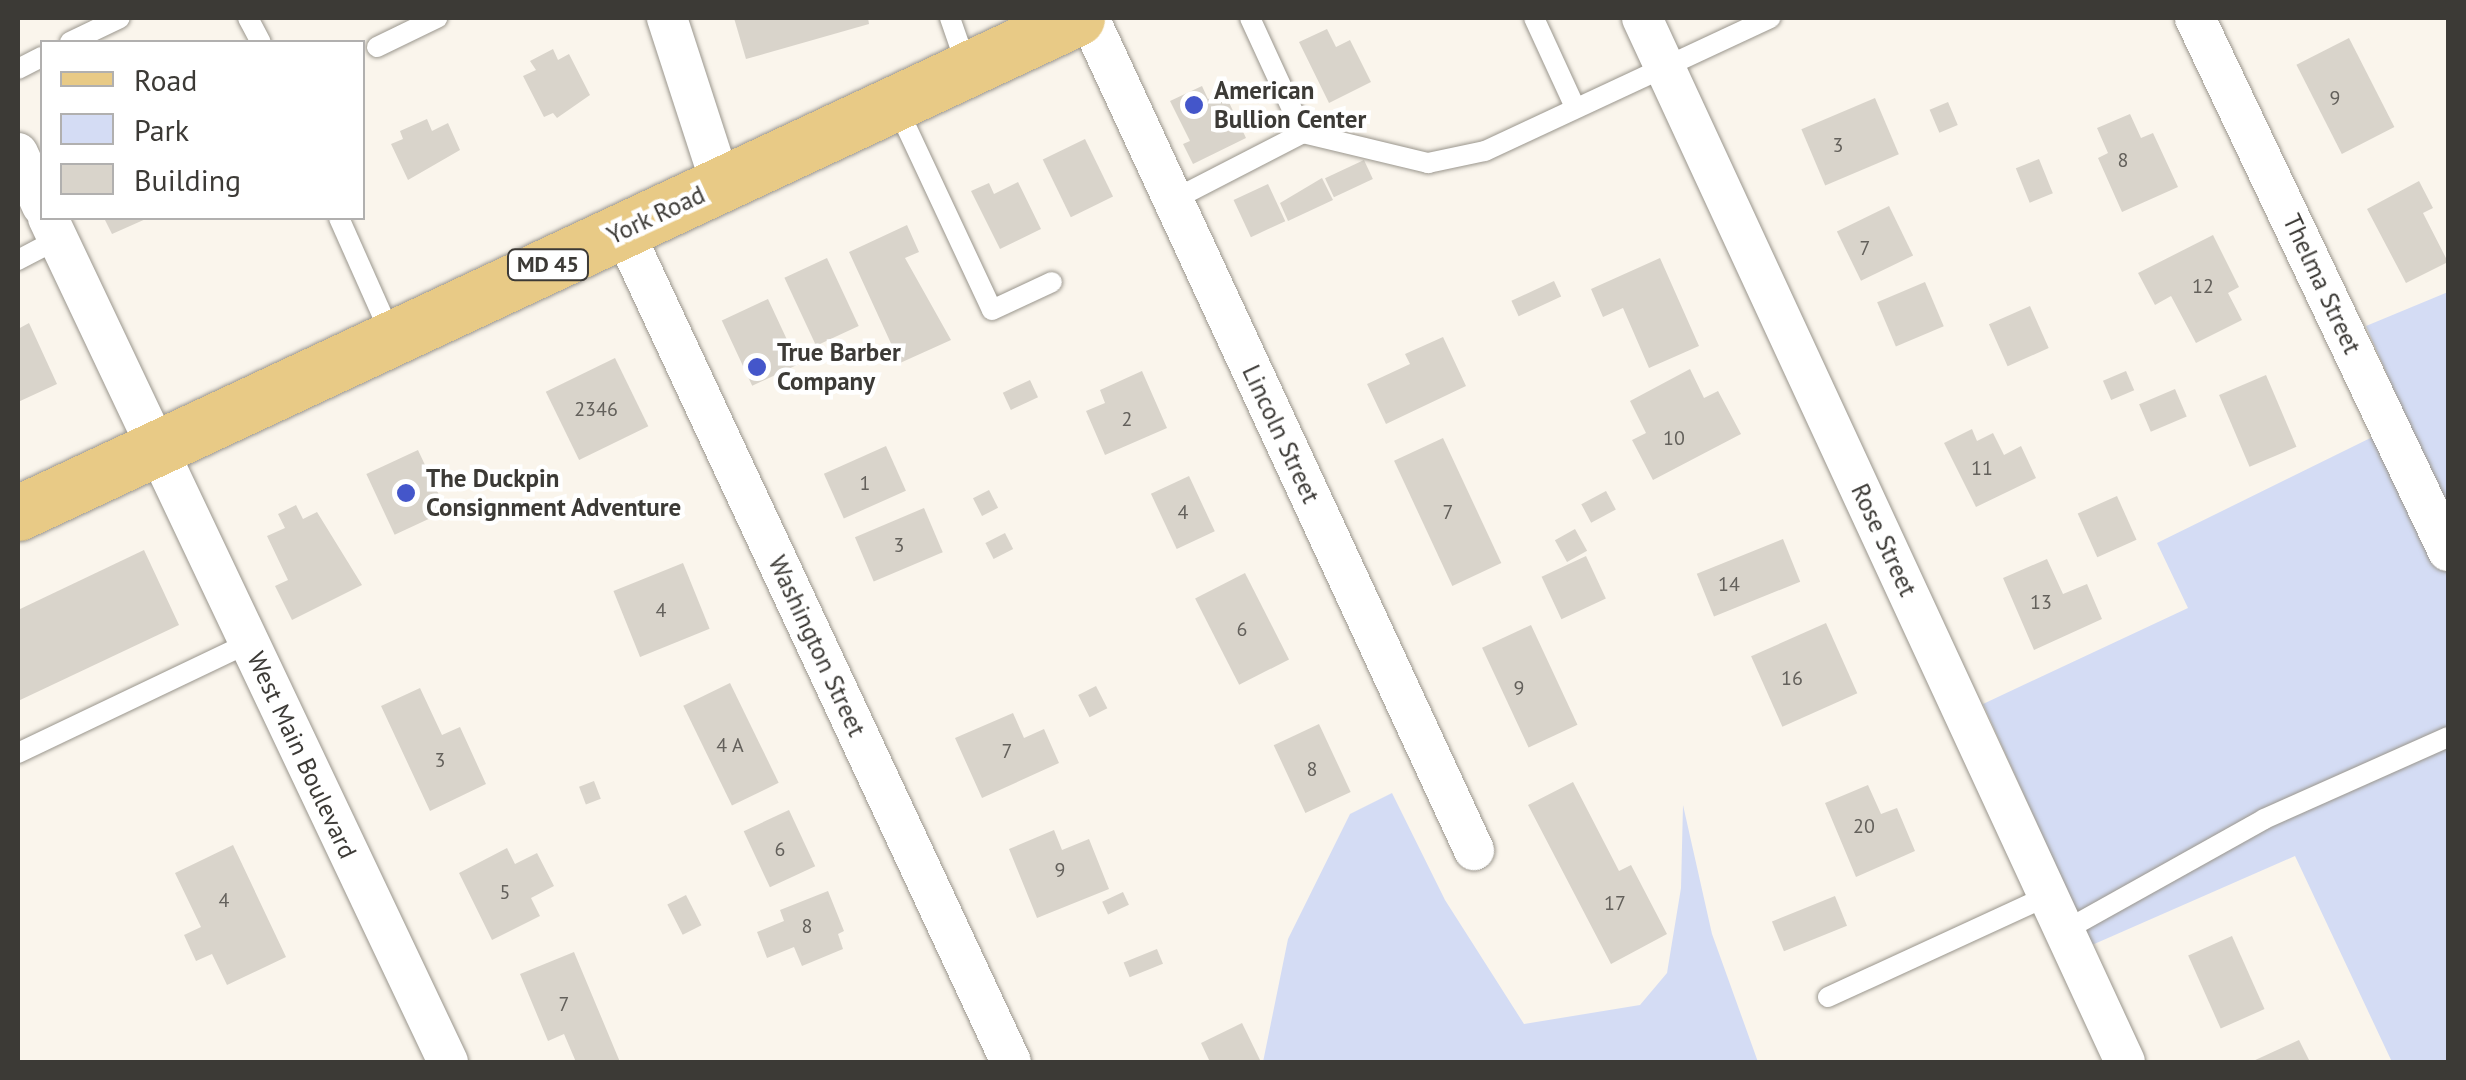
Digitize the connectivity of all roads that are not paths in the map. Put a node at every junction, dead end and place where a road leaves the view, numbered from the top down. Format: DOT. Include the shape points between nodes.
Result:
graph roads {
  1 [pos="120,18"];
  2 [pos="248,18"];
  3 [pos="437,18"];
  4 [pos="667,18"];
  5 [pos="950,18"];
  6 [pos="1078,18"];
  7 [pos="1089,18"];
  8 [pos="1250,18"];
  9 [pos="1534,18"];
  10 [pos="1642,18"];
  11 [pos="1770,18"];
  12 [pos="2195,18"];
  13 [pos="1732,25"];
  14 [pos="74,40"];
  15 [pos="260,40"];
  16 [pos="378,47"];
  17 [pos="40,57"];
  18 [pos="1663,64"];
  19 [pos="18,69"];
  20 [pos="968,69"];
  21 [pos="895,103"];
  22 [pos="1575,106"];
  23 [pos="1304,133"];
  24 [pos="18,153"];
  25 [pos="721,184"];
  26 [pos="40,200"];
  27 [pos="1173,200"];
  28 [pos="340,220"];
  29 [pos="50,221"];
  30 [pos="624,230"];
  31 [pos="18,260"];
  32 [pos="1052,282"];
  33 [pos="392,338"];
  34 [pos="157,448"];
  35 [pos="18,513"];
  36 [pos="2448,551"];
  37 [pos="250,643"];
  38 [pos="2448,737"];
  39 [pos="18,754"];
  40 [pos="1474,850"];
  41 [pos="2056,913"];
  42 [pos="1828,996"];
  43 [pos="448,1062"];
  44 [pos="1010,1062"];
  45 [pos="2125,1062"];
  1 -- 14 [label="lane"];
  2 -- 15 [label="lane"];
  3 -- 16 [label="lane"];
  4 -- 25 [label="street"];
  5 -- 20 [label="lane"];
  6 -- 20 [label="main road, York Road / MD 45"];
  7 -- 27 [label="street, Lincoln Street"];
  8 -- 23 [label="lane"];
  9 -- 22 [label="lane"];
  10 -- 18 [label="street, Rose Street"];
  11 -- 13 [label="lane"];
  12 -- 36 [label="street, Thelma Street"];
  13 -- 18 [label="lane"];
  17 -- 19 [label="lane"];
  18 -- 22 [label="lane"];
  18 -- 41 [label="street, Rose Street"];
  20 -- 21 [label="main road, York Road / MD 45"];
  21 -- 25 [label="main road, York Road / MD 45"];
  21 -- 32 [label="lane" via="992,310"];
  22 -- 23 [label="lane" via="1484,151 1428,163"];
  23 -- 27 [label="lane"];
  24 -- 26 [label="street, West Main Boulevard"];
  25 -- 30 [label="main road, York Road / MD 45"];
  27 -- 40 [label="street, Lincoln Street"];
  28 -- 33 [label="lane"];
  29 -- 31 [label="lane"];
  29 -- 34 [label="street, West Main Boulevard"];
  30 -- 33 [label="main road, York Road / MD 45"];
  30 -- 44 [label="street, Washington Street"];
  33 -- 34 [label="main road, York Road / MD 45"];
  34 -- 35 [label="main road, York Road / MD 45"];
  34 -- 37 [label="street, West Main Boulevard"];
  37 -- 39 [label="lane"];
  37 -- 43 [label="street, West Main Boulevard"];
  38 -- 41 [label="lane"];
  41 -- 42 [label="lane"];
  41 -- 45 [label="street, Rose Street"];
}
